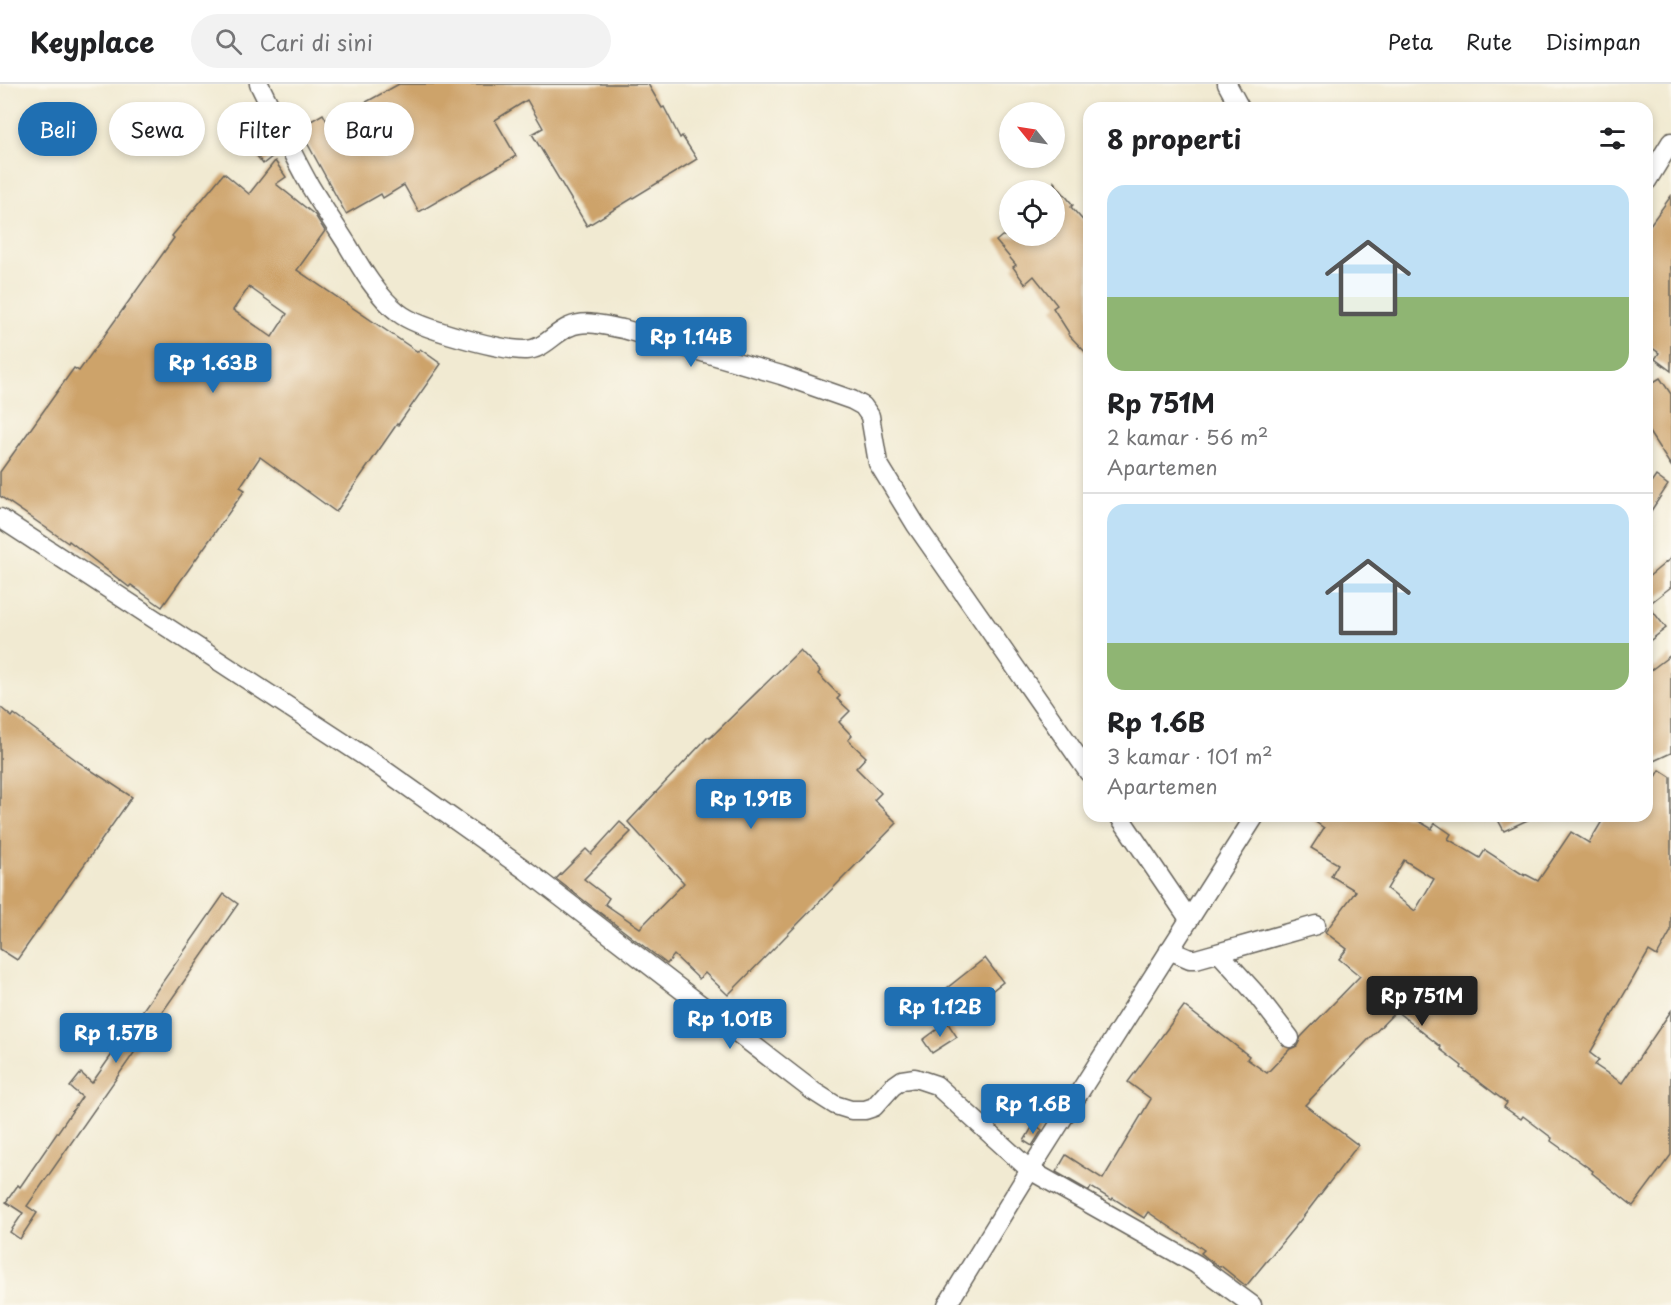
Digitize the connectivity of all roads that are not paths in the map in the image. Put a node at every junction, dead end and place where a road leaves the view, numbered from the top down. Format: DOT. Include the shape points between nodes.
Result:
graph roads {
  1 [pos="259,84"];
  2 [pos="1227,84"];
  3 [pos="1237,102"];
  4 [pos="1671,142"];
  5 [pos="1653,171"];
  6 [pos="0,518"];
  7 [pos="1083,764"];
  8 [pos="1123,822"];
  9 [pos="1251,822"];
  10 [pos="1189,919"];
  11 [pos="1316,925"];
  12 [pos="1169,950"];
  13 [pos="1219,953"];
  14 [pos="1290,1038"];
  15 [pos="1030,1170"];
  16 [pos="947,1305"];
  17 [pos="1252,1305"];
  1 -- 7 [label="street" via="310,185 366,276 409,320 506,349 526,350 542,345 570,326 583,323 614,327 781,375 863,406 874,429 878,463 916,525"];
  2 -- 3 [label="street"];
  4 -- 5 [label="street"];
  6 -- 15 [label="street" via="373,762 527,871 835,1105 865,1110 874,1107 902,1080 925,1080 936,1085"];
  8 -- 10 [label="street"];
  9 -- 10 [label="street"];
  10 -- 12 [label="street"];
  11 -- 13 [label="street"];
  12 -- 13 [label="street" via="1190,959"];
  12 -- 15 [label="street"];
  13 -- 14 [label="street"];
  15 -- 16 [label="street"];
  15 -- 17 [label="street" via="1196,1264"];
}
